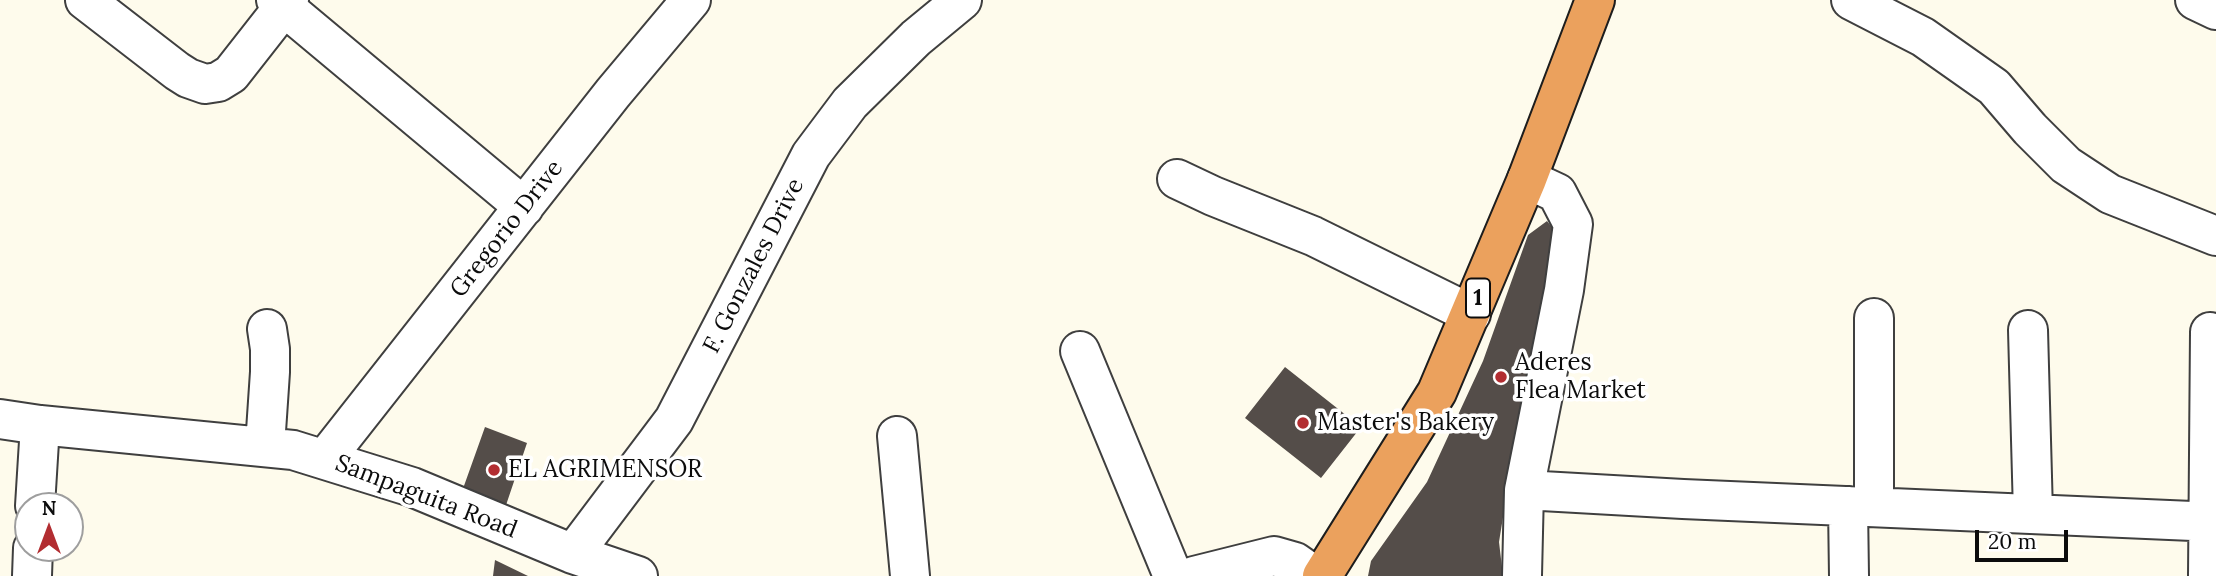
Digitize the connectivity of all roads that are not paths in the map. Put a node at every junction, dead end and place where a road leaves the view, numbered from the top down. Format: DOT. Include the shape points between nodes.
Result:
graph roads {
  1 [pos="85,0"];
  2 [pos="691,0"];
  3 [pos="962,0"];
  4 [pos="1595,0"];
  5 [pos="1851,0"];
  6 [pos="2195,0"];
  7 [pos="283,2"];
  8 [pos="2216,10"];
  9 [pos="1177,179"];
  10 [pos="1527,179"];
  11 [pos="524,207"];
  12 [pos="2216,236"];
  13 [pos="1471,314"];
  14 [pos="1874,318"];
  15 [pos="267,328"];
  16 [pos="2028,330"];
  17 [pos="2210,332"];
  18 [pos="1080,351"];
  19 [pos="0,419"];
  20 [pos="40,425"];
  21 [pos="897,436"];
  22 [pos="265,446"];
  23 [pos="325,459"];
  24 [pos="1524,490"];
  25 [pos="37,492"];
  26 [pos="1861,506"];
  27 [pos="2033,513"];
  28 [pos="2212,522"];
  29 [pos="573,554"];
  30 [pos="638,576"];
  31 [pos="910,576"];
  32 [pos="1173,576"];
  33 [pos="1194,576"];
  34 [pos="1315,576"];
  35 [pos="1322,576"];
  36 [pos="1522,576"];
  37 [pos="1849,576"];
  38 [pos="2208,576"];
  1 -- 7 [label="street" via="177,71 205,84 231,74"];
  2 -- 11 [label="street, Gregorio Drive"];
  3 -- 29 [label="street, F. Gonzales Drive" via="850,103 811,155 674,420"];
  4 -- 10 [label="highway, 1"];
  5 -- 12 [label="street" via="1923,37 1994,87 2066,165 2110,194"];
  6 -- 8 [label="street"];
  7 -- 11 [label="street"];
  9 -- 13 [label="street" via="1313,236"];
  10 -- 13 [label="highway, 1"];
  10 -- 24 [label="street" via="1557,193 1573,224"];
  11 -- 23 [label="street, Gregorio Drive"];
  13 -- 35 [label="highway, 1" via="1437,392"];
  14 -- 26 [label="street"];
  15 -- 22 [label="street" via="270,372"];
  16 -- 27 [label="street"];
  17 -- 28 [label="street"];
  18 -- 32 [label="street"];
  19 -- 20 [label="street, Sampaguita Road"];
  20 -- 22 [label="street, Sampaguita Road"];
  20 -- 25 [label="street"];
  21 -- 31 [label="street"];
  22 -- 23 [label="street, Sampaguita Road"];
  23 -- 29 [label="street, Sampaguita Road" via="412,487"];
  24 -- 26 [label="street"];
  24 -- 36 [label="street"];
  26 -- 27 [label="street"];
  26 -- 37 [label="street"];
  27 -- 28 [label="street"];
  28 -- 38 [label="street"];
  29 -- 30 [label="street, Sampaguita Road"];
  33 -- 34 [label="street" via="1274,556 1295,562"];
}
